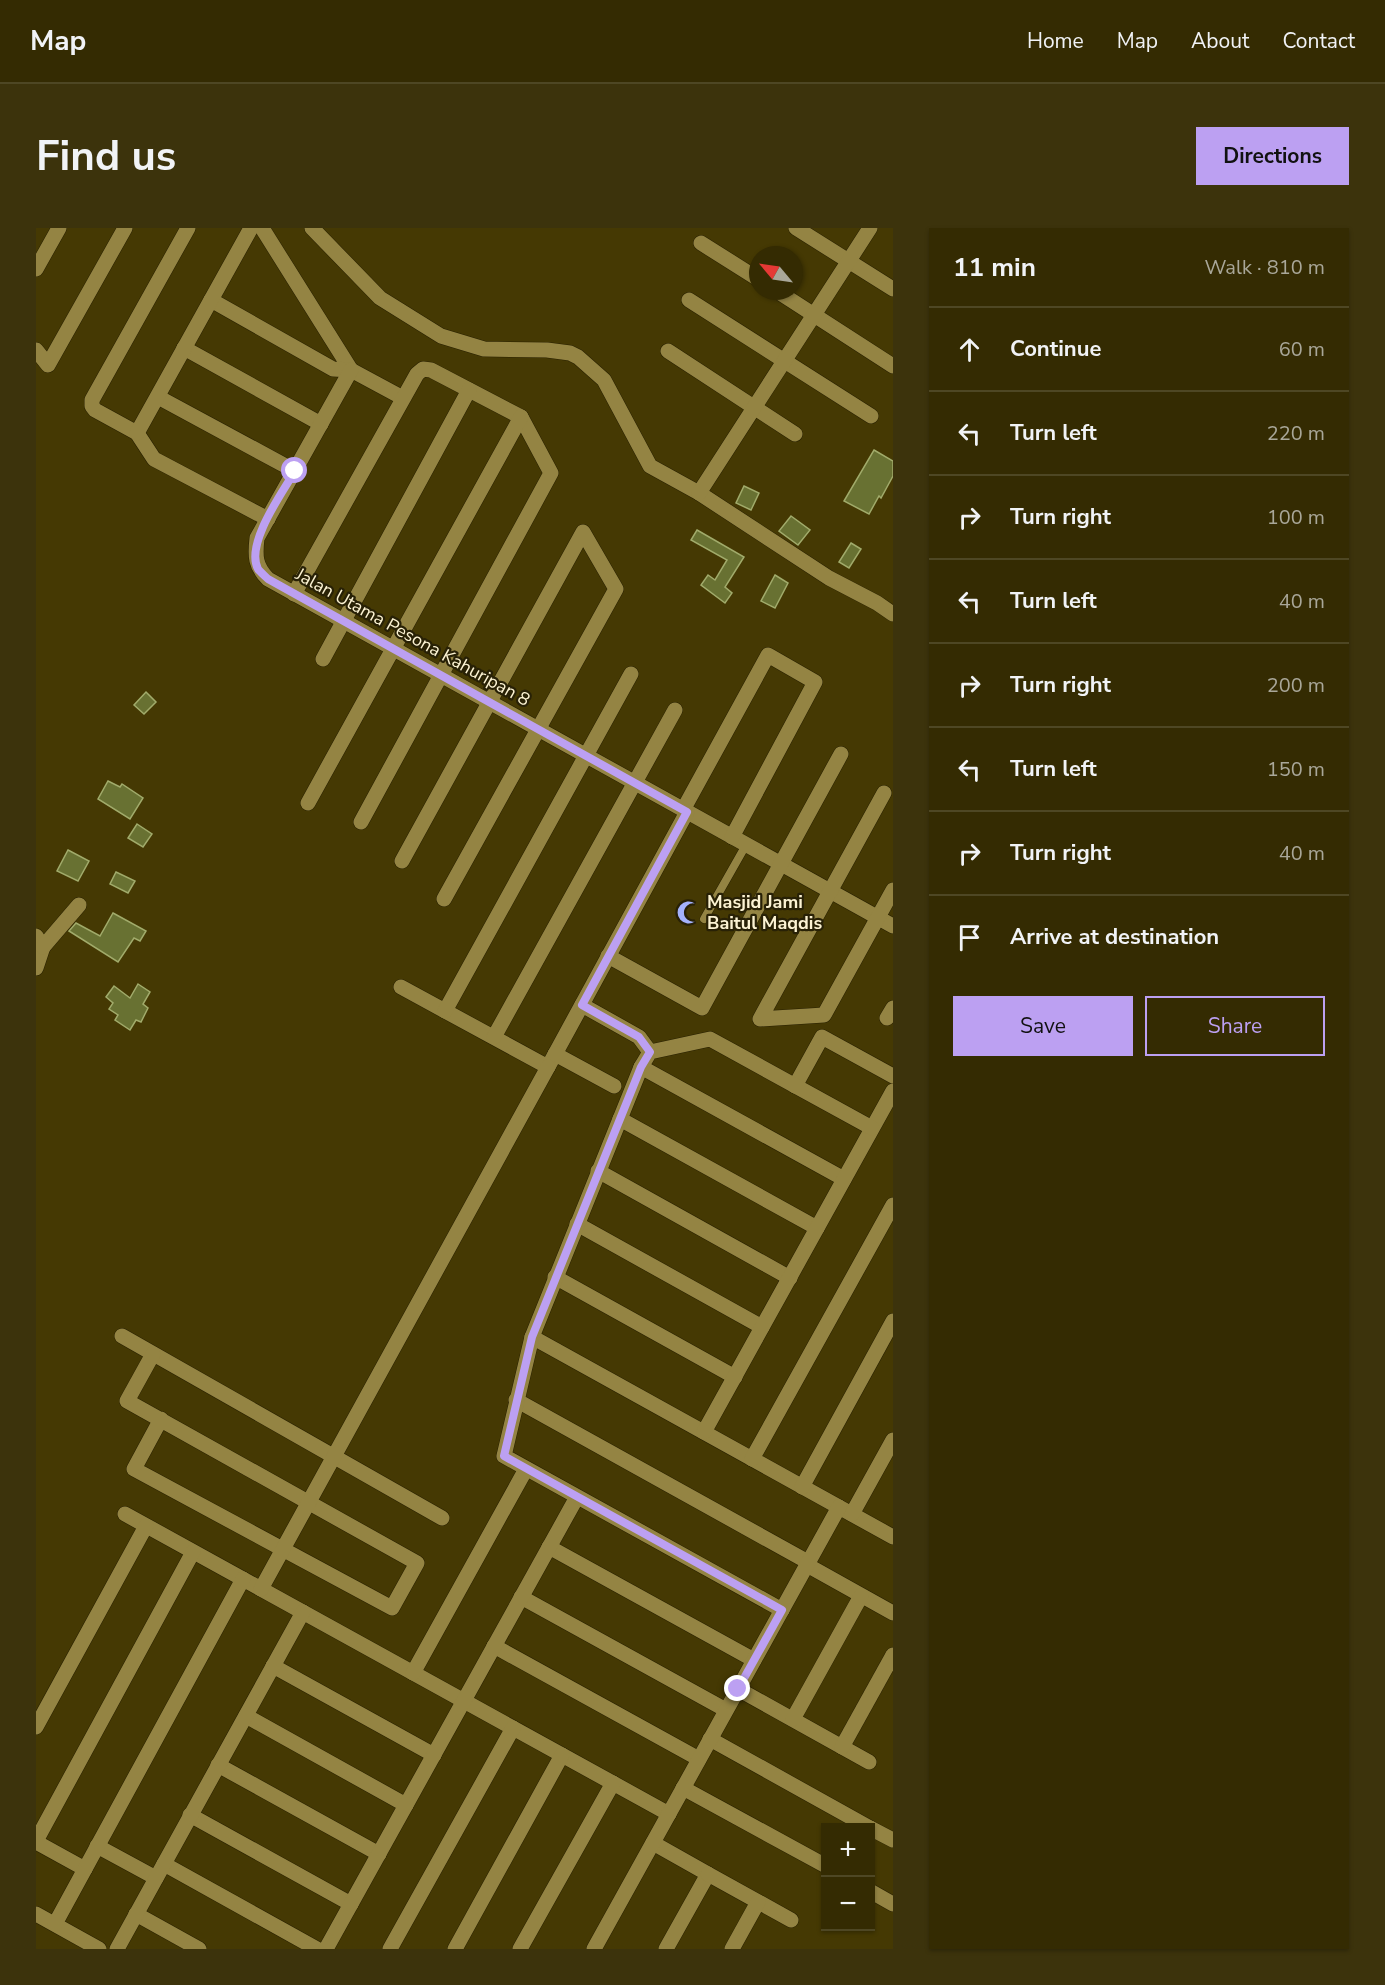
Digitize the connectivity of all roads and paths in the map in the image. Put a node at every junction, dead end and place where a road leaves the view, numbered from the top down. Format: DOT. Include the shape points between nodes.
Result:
graph roads {
  1 [pos="59,228"];
  2 [pos="125,228"];
  3 [pos="188,228"];
  4 [pos="251,228"];
  5 [pos="262,228"];
  6 [pos="312,228"];
  7 [pos="796,228"];
  8 [pos="870,228"];
  9 [pos="701,243"];
  10 [pos="849,261"];
  11 [pos="36,269"];
  12 [pos="749,273"];
  13 [pos="893,289"];
  14 [pos="211,300"];
  15 [pos="689,300"];
  16 [pos="791,300"];
  17 [pos="814,315"];
  18 [pos="184,348"];
  19 [pos="36,350"];
  20 [pos="668,351"];
  21 [pos="783,361"];
  22 [pos="893,366"];
  23 [pos="351,370"];
  24 [pos="470,390"];
  25 [pos="158,397"];
  26 [pos="403,398"];
  27 [pos="754,407"];
  28 [pos="871,416"];
  29 [pos="520,417"];
  30 [pos="321,424"];
  31 [pos="137,433"];
  32 [pos="795,434"];
  33 [pos="295,471"];
  34 [pos="699,493"];
  35 [pos="268,519"];
  36 [pos="294,594"];
  37 [pos="893,614"];
  38 [pos="343,621"];
  39 [pos="393,649"];
  40 [pos="323,659"];
  41 [pos="631,674"];
  42 [pos="441,675"];
  43 [pos="490,702"];
  44 [pos="675,710"];
  45 [pos="538,729"];
  46 [pos="841,754"];
  47 [pos="586,756"];
  48 [pos="635,783"];
  49 [pos="884,793"];
  50 [pos="308,803"];
  51 [pos="685,811"];
  52 [pos="361,822"];
  53 [pos="739,841"];
  54 [pos="402,861"];
  55 [pos="781,864"];
  56 [pos="893,890"];
  57 [pos="830,891"];
  58 [pos="444,899"];
  59 [pos="79,905"];
  60 [pos="878,918"];
  61 [pos="704,919"];
  62 [pos="893,926"];
  63 [pos="40,942"];
  64 [pos="608,956"];
  65 [pos="36,968"];
  66 [pos="401,987"];
  67 [pos="582,1005"];
  68 [pos="445,1011"];
  69 [pos="494,1037"];
  70 [pos="650,1052"];
  71 [pos="552,1060"];
  72 [pos="641,1067"];
  73 [pos="893,1076"];
  74 [pos="614,1086"];
  75 [pos="795,1086"];
  76 [pos="893,1091"];
  77 [pos="620,1119"];
  78 [pos="872,1128"];
  79 [pos="598,1172"];
  80 [pos="844,1179"];
  81 [pos="893,1205"];
  82 [pos="577,1224"];
  83 [pos="817,1228"];
  84 [pos="555,1277"];
  85 [pos="790,1278"];
  86 [pos="893,1322"];
  87 [pos="762,1327"];
  88 [pos="122,1336"];
  89 [pos="532,1337"];
  90 [pos="153,1354"];
  91 [pos="735,1377"];
  92 [pos="516,1400"];
  93 [pos="161,1419"];
  94 [pos="704,1432"];
  95 [pos="893,1440"];
  96 [pos="334,1456"];
  97 [pos="752,1459"];
  98 [pos="526,1468"];
  99 [pos="802,1487"];
  100 [pos="577,1497"];
  101 [pos="308,1502"];
  102 [pos="845,1511"];
  103 [pos="125,1514"];
  104 [pos="442,1518"];
  105 [pos="146,1526"];
  106 [pos="893,1537"];
  107 [pos="549,1547"];
  108 [pos="283,1549"];
  109 [pos="193,1552"];
  110 [pos="808,1564"];
  111 [pos="243,1579"];
  112 [pos="261,1589"];
  113 [pos="861,1596"];
  114 [pos="521,1597"];
  115 [pos="782,1610"];
  116 [pos="303,1612"];
  117 [pos="893,1613"];
  118 [pos="494,1646"];
  119 [pos="893,1655"];
  120 [pos="754,1660"];
  121 [pos="273,1666"];
  122 [pos="413,1673"];
  123 [pos="738,1689"];
  124 [pos="464,1701"];
  125 [pos="726,1710"];
  126 [pos="246,1716"];
  127 [pos="793,1719"];
  128 [pos="36,1727"];
  129 [pos="513,1728"];
  130 [pos="710,1739"];
  131 [pos="842,1747"];
  132 [pos="434,1755"];
  133 [pos="562,1755"];
  134 [pos="699,1759"];
  135 [pos="869,1762"];
  136 [pos="218,1766"];
  137 [pos="613,1783"];
  138 [pos="683,1788"];
  139 [pos="406,1805"];
  140 [pos="669,1814"];
  141 [pos="190,1815"];
  142 [pos="861,1823"];
  143 [pos="875,1831"];
  144 [pos="893,1840"];
  145 [pos="36,1841"];
  146 [pos="653,1843"];
  147 [pos="97,1846"];
  148 [pos="379,1854"];
  149 [pos="821,1864"];
  150 [pos="85,1869"];
  151 [pos="160,1871"];
  152 [pos="708,1874"];
  153 [pos="875,1894"];
  154 [pos="758,1902"];
  155 [pos="351,1904"];
  156 [pos="893,1904"];
  157 [pos="36,1914"];
  158 [pos="136,1914"];
  159 [pos="791,1920"];
  160 [pos="55,1924"];
  161 [pos="99,1949"];
  162 [pos="117,1949"];
  163 [pos="199,1949"];
  164 [pos="317,1949"];
  165 [pos="326,1949"];
  166 [pos="390,1949"];
  167 [pos="455,1949"];
  168 [pos="520,1949"];
  169 [pos="594,1949"];
  170 [pos="666,1949"];
  171 [pos="732,1949"];
  1 -- 11 [label="street"];
  2 -- 19 [label="street" via="48,365"];
  3 -- 31 [label="street" via="92,400 95,410"];
  4 -- 14 [label="street"];
  5 -- 23 [label="street"];
  6 -- 34 [label="street" via="380,298 441,336 484,349 547,350 578,357 604,380 650,466"];
  7 -- 10 [label="street"];
  8 -- 10 [label="street"];
  9 -- 12 [label="street"];
  10 -- 13 [label="street"];
  10 -- 17 [label="street"];
  14 -- 18 [label="street"];
  14 -- 23 [label="street" via="333,369"];
  15 -- 21 [label="street"];
  16 -- 17 [label="street"];
  17 -- 21 [label="street"];
  17 -- 22 [label="street"];
  18 -- 25 [label="street"];
  18 -- 30 [label="street"];
  20 -- 27 [label="street"];
  21 -- 27 [label="street"];
  21 -- 28 [label="street"];
  23 -- 26 [label="street"];
  23 -- 30 [label="street, Jalan Utama Pesona Kahuripan 8"];
  24 -- 26 [label="street" via="423,369"];
  24 -- 29 [label="street"];
  24 -- 38 [label="street"];
  25 -- 31 [label="street"];
  25 -- 33 [label="street"];
  26 -- 36 [label="street"];
  27 -- 32 [label="street"];
  27 -- 34 [label="street"];
  29 -- 39 [label="street"];
  29 -- 42 [label="street" via="551,473"];
  30 -- 33 [label="street, Jalan Utama Pesona Kahuripan 8"];
  31 -- 35 [label="street" via="154,459"];
  33 -- 35 [label="street, Jalan Utama Pesona Kahuripan 8"];
  34 -- 37 [label="street" via="808,565"];
  35 -- 36 [label="street, Jalan Utama Pesona Kahuripan 8" via="257,538 258,569"];
  36 -- 38 [label="street, Jalan Utama Pesona Kahuripan 8"];
  38 -- 39 [label="street, Jalan Utama Pesona Kahuripan 8"];
  38 -- 40 [label="street"];
  39 -- 42 [label="street, Jalan Utama Pesona Kahuripan 8"];
  39 -- 50 [label="street"];
  41 -- 47 [label="street"];
  42 -- 43 [label="street, Jalan Utama Pesona Kahuripan 8"];
  42 -- 52 [label="street"];
  43 -- 45 [label="street, Jalan Utama Pesona Kahuripan 8"];
  43 -- 45 [label="street" via="583,532 616,589"];
  43 -- 54 [label="street"];
  44 -- 48 [label="street"];
  45 -- 47 [label="street, Jalan Utama Pesona Kahuripan 8"];
  45 -- 58 [label="street"];
  46 -- 55 [label="street"];
  47 -- 48 [label="street, Jalan Utama Pesona Kahuripan 8"];
  47 -- 68 [label="street"];
  48 -- 51 [label="street, Jalan Utama Pesona Kahuripan 8"];
  48 -- 69 [label="street"];
  49 -- 57 [label="street"];
  51 -- 53 [label="street, Jalan Utama Pesona Kahuripan 8"];
  51 -- 53 [label="street" via="768,655 815,682"];
  51 -- 64 [label="street"];
  53 -- 55 [label="street, Jalan Utama Pesona Kahuripan 8"];
  53 -- 61 [label="lane"];
  55 -- 57 [label="street, Jalan Utama Pesona Kahuripan 8"];
  55 -- 64 [label="street" via="702,1008"];
  56 -- 60 [label="street"];
  57 -- 60 [label="street, Jalan Utama Pesona Kahuripan 8"];
  57 -- 60 [label="street" via="760,1019 824,1015"];
  59 -- 63 [label="street"];
  60 -- 62 [label="street, Jalan Utama Pesona Kahuripan 8"];
  63 -- 65 [label="street"];
  64 -- 67 [label="street"];
  66 -- 68 [label="street"];
  67 -- 70 [label="street" via="639,1037"];
  67 -- 71 [label="street"];
  68 -- 69 [label="street"];
  69 -- 71 [label="street"];
  70 -- 72 [label="street"];
  70 -- 75 [label="street" via="710,1039"];
  71 -- 74 [label="street"];
  71 -- 96 [label="street"];
  72 -- 77 [label="street"];
  72 -- 80 [label="street"];
  73 -- 75 [label="street" via="822,1037"];
  75 -- 78 [label="street"];
  76 -- 78 [label="street"];
  77 -- 79 [label="street"];
  77 -- 83 [label="street"];
  78 -- 80 [label="street"];
  79 -- 82 [label="street"];
  79 -- 85 [label="street"];
  80 -- 83 [label="street"];
  81 -- 97 [label="street"];
  82 -- 84 [label="street"];
  82 -- 87 [label="street"];
  83 -- 85 [label="street"];
  84 -- 89 [label="street"];
  84 -- 91 [label="street"];
  85 -- 87 [label="street"];
  86 -- 99 [label="street"];
  87 -- 91 [label="street"];
  88 -- 90 [label="street"];
  89 -- 92 [label="street"];
  89 -- 94 [label="street"];
  90 -- 93 [label="street" via="127,1401"];
  90 -- 96 [label="street"];
  91 -- 94 [label="street"];
  92 -- 98 [label="street" via="504,1456"];
  92 -- 110 [label="street"];
  93 -- 101 [label="street"];
  93 -- 108 [label="street" via="134,1469"];
  94 -- 97 [label="street"];
  95 -- 102 [label="street"];
  96 -- 101 [label="street"];
  96 -- 104 [label="street"];
  97 -- 99 [label="street"];
  98 -- 100 [label="street"];
  98 -- 122 [label="street"];
  99 -- 102 [label="street"];
  100 -- 107 [label="street"];
  100 -- 115 [label="street"];
  101 -- 108 [label="street"];
  101 -- 108 [label="street" via="417,1563 392,1608"];
  102 -- 106 [label="street"];
  102 -- 110 [label="street"];
  103 -- 105 [label="street"];
  105 -- 109 [label="street"];
  105 -- 128 [label="street"];
  107 -- 114 [label="street"];
  107 -- 120 [label="street"];
  108 -- 112 [label="street"];
  109 -- 111 [label="street"];
  109 -- 145 [label="street"];
  110 -- 113 [label="street"];
  110 -- 115 [label="street"];
  111 -- 112 [label="street"];
  111 -- 147 [label="street"];
  112 -- 116 [label="street"];
  113 -- 117 [label="street"];
  113 -- 127 [label="street"];
  114 -- 118 [label="street"];
  114 -- 125 [label="street"];
  115 -- 120 [label="street"];
  116 -- 121 [label="street"];
  116 -- 122 [label="street"];
  118 -- 124 [label="street"];
  118 -- 134 [label="street"];
  119 -- 131 [label="street"];
  120 -- 123 [label="street"];
  121 -- 126 [label="street"];
  121 -- 132 [label="street"];
  122 -- 124 [label="street"];
  123 -- 125 [label="street"];
  123 -- 127 [label="street"];
  124 -- 129 [label="street"];
  124 -- 132 [label="street"];
  125 -- 130 [label="street"];
  126 -- 136 [label="street"];
  126 -- 139 [label="street"];
  127 -- 131 [label="street"];
  129 -- 133 [label="street"];
  129 -- 166 [label="street"];
  130 -- 134 [label="street"];
  130 -- 142 [label="street"];
  131 -- 135 [label="street"];
  132 -- 139 [label="street"];
  133 -- 137 [label="street"];
  133 -- 167 [label="street"];
  134 -- 138 [label="street"];
  136 -- 141 [label="street"];
  136 -- 148 [label="street"];
  137 -- 140 [label="street"];
  137 -- 168 [label="street"];
  138 -- 140 [label="street"];
  138 -- 149 [label="street"];
  139 -- 148 [label="street"];
  140 -- 146 [label="street"];
  141 -- 151 [label="street"];
  141 -- 155 [label="street"];
  143 -- 144 [label="street"];
  145 -- 150 [label="street"];
  146 -- 152 [label="street"];
  146 -- 169 [label="street"];
  147 -- 150 [label="street"];
  147 -- 151 [label="street"];
  148 -- 155 [label="street"];
  150 -- 160 [label="street"];
  151 -- 158 [label="street"];
  151 -- 164 [label="street"];
  152 -- 154 [label="street"];
  152 -- 170 [label="street"];
  153 -- 156 [label="street"];
  154 -- 159 [label="street"];
  154 -- 171 [label="street"];
  155 -- 165 [label="street"];
  157 -- 160 [label="street"];
  158 -- 162 [label="street"];
  158 -- 163 [label="street"];
  160 -- 161 [label="street"];
}
